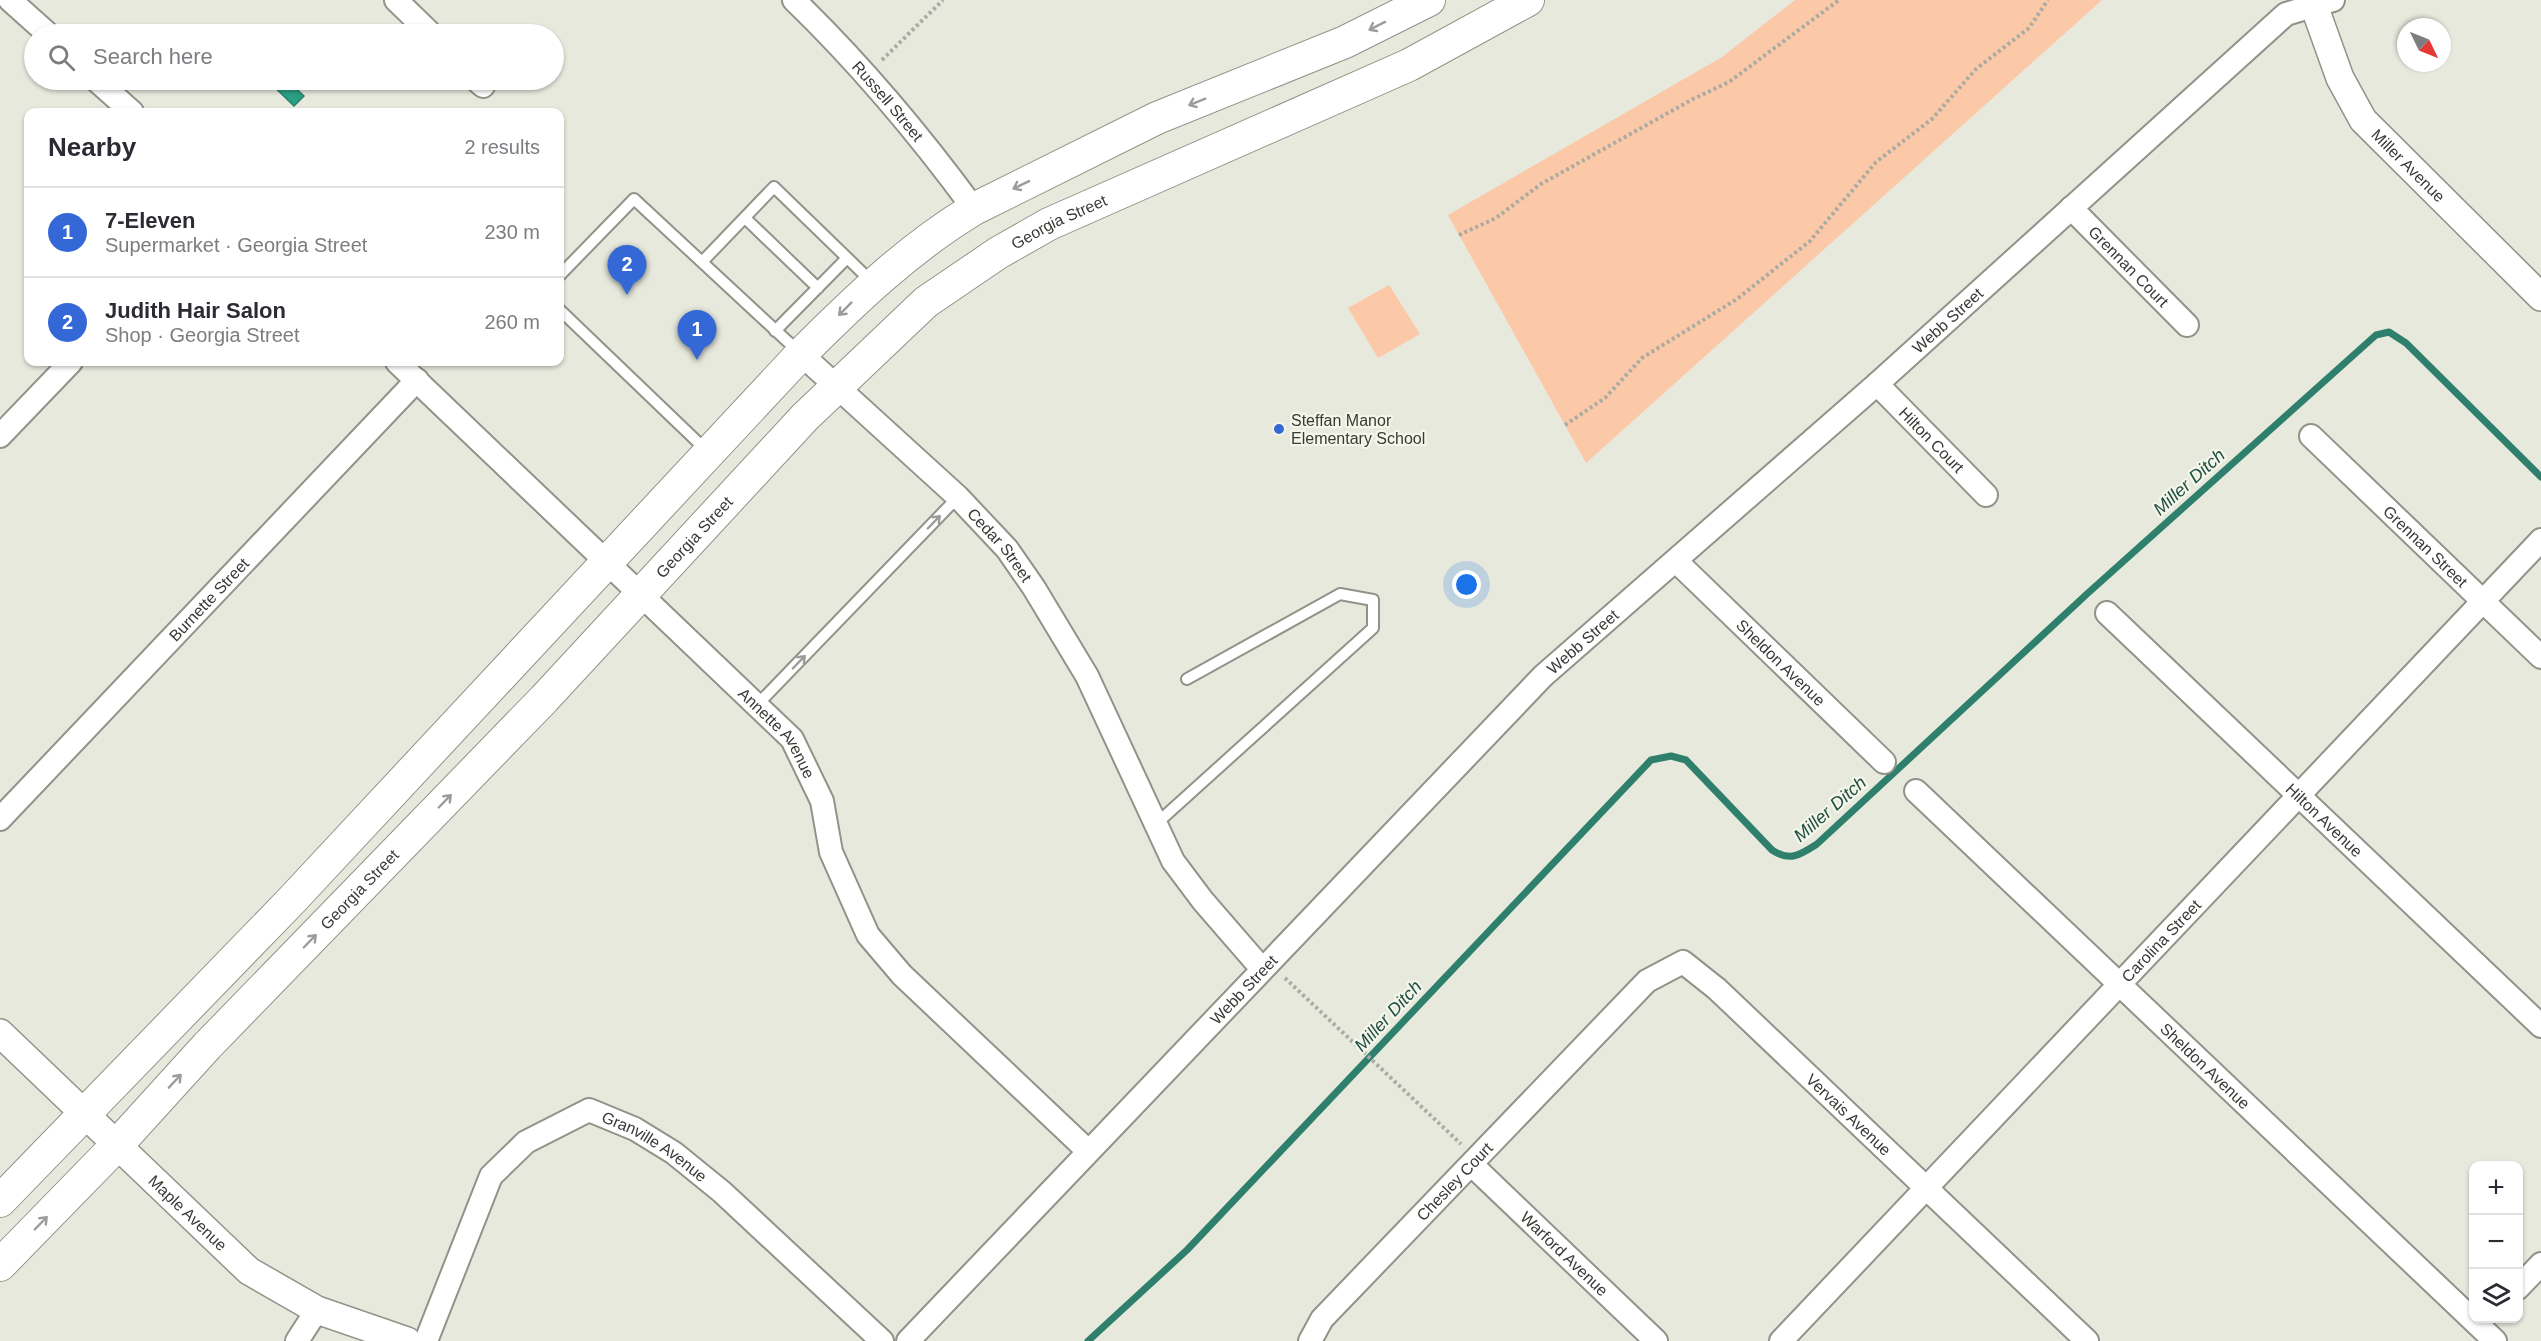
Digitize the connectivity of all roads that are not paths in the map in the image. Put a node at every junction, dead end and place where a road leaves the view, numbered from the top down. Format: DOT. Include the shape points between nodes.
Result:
graph roads {
  1 [pos="10,0"];
  2 [pos="396,0"];
  3 [pos="794,0"];
  4 [pos="1429,0"];
  5 [pos="1528,0"];
  6 [pos="2320,2"];
  7 [pos="37,24"];
  8 [pos="421,24"];
  9 [pos="107,90"];
  10 [pos="128,108"];
  11 [pos="974,208"];
  12 [pos="2071,208"];
  13 [pos="745,218"];
  14 [pos="847,258"];
  15 [pos="702,262"];
  16 [pos="564,271"];
  17 [pos="873,283"];
  18 [pos="818,288"];
  19 [pos="2541,297"];
  20 [pos="564,314"];
  21 [pos="2187,325"];
  22 [pos="775,331"];
  23 [pos="801,354"];
  24 [pos="67,366"];
  25 [pos="401,366"];
  26 [pos="417,380"];
  27 [pos="1877,384"];
  28 [pos="837,386"];
  29 [pos="0,436"];
  30 [pos="2311,436"];
  31 [pos="708,453"];
  32 [pos="1986,495"];
  33 [pos="957,497"];
  34 [pos="2541,540"];
  35 [pos="607,561"];
  36 [pos="1676,561"];
  37 [pos="642,594"];
  38 [pos="2482,601"];
  39 [pos="2107,613"];
  40 [pos="2541,657"];
  41 [pos="1187,679"];
  42 [pos="759,704"];
  43 [pos="1884,762"];
  44 [pos="1916,791"];
  45 [pos="2299,795"];
  46 [pos="0,819"];
  47 [pos="1156,824"];
  48 [pos="1266,966"];
  49 [pos="2118,985"];
  50 [pos="1604,1026"];
  51 [pos="2541,1026"];
  52 [pos="0,1033"];
  53 [pos="85,1113"];
  54 [pos="118,1143"];
  55 [pos="1088,1151"];
  56 [pos="1474,1162"];
  57 [pos="1926,1188"];
  58 [pos="0,1202"];
  59 [pos="2541,1264"];
  60 [pos="0,1265"];
  61 [pos="2523,1283"];
  62 [pos="317,1310"];
  63 [pos="2484,1332"];
  64 [pos="297,1341"];
  65 [pos="407,1341"];
  66 [pos="426,1341"];
  67 [pos="882,1341"];
  68 [pos="908,1341"];
  69 [pos="1310,1341"];
  70 [pos="1656,1341"];
  71 [pos="1781,1341"];
  72 [pos="2087,1341"];
  1 -- 7 [label="street"];
  2 -- 8 [label="street"];
  3 -- 11 [label="street, Russell Street" via="868,74"];
  4 -- 11 [label="main road, one-way" via="1345,42 1157,118"];
  5 -- 28 [label="main road, Georgia Street" via="1409,65 1049,224 926,302"];
  6 -- 12 [label="street, Webb Street" via="2286,14"];
  6 -- 19 [label="street, Miller Avenue" via="2340,78 2363,120"];
  9 -- 10 [label="street"];
  11 -- 17 [label="main road"];
  12 -- 21 [label="street, Grennan Court"];
  12 -- 27 [label="street, Webb Street"];
  13 -- 14 [label="lane" via="774,188"];
  13 -- 15 [label="lane"];
  13 -- 18 [label="lane"];
  14 -- 17 [label="lane"];
  14 -- 18 [label="lane"];
  15 -- 16 [label="lane, Cedar Street" via="634,199"];
  15 -- 22 [label="lane, Cedar Street"];
  17 -- 23 [label="main road, one-way"];
  18 -- 22 [label="lane"];
  20 -- 31 [label="lane"];
  22 -- 23 [label="lane, Cedar Street"];
  23 -- 28 [label="street, Cedar Street"];
  23 -- 31 [label="main road"];
  24 -- 29 [label="street"];
  25 -- 26 [label="street, Annette Avenue"];
  26 -- 35 [label="street, Annette Avenue"];
  26 -- 46 [label="street, Burnette Street"];
  27 -- 32 [label="street, Hilton Court"];
  27 -- 36 [label="street, Webb Street"];
  28 -- 33 [label="street, Cedar Street"];
  28 -- 37 [label="main road, Georgia Street"];
  30 -- 38 [label="street, Grennan Street"];
  31 -- 35 [label="main road"];
  42 -- 33 [label="lane, one-way"];
  33 -- 47 [label="street, Cedar Street" via="1007,549 1034,588 1087,676"];
  34 -- 38 [label="street, Carolina Street"];
  35 -- 37 [label="street, Annette Avenue"];
  35 -- 53 [label="main road" via="291,901"];
  36 -- 43 [label="street, Sheldon Avenue"];
  36 -- 48 [label="street, Webb Street" via="1543,676"];
  37 -- 42 [label="street, Annette Avenue"];
  54 -- 37 [label="main road, Georgia Street, one-way"];
  38 -- 40 [label="street, Grennan Street"];
  38 -- 45 [label="street, Carolina Street"];
  39 -- 45 [label="street, Hilton Avenue"];
  41 -- 47 [label="lane" via="1340,594 1373,600 1373,628"];
  42 -- 55 [label="street, Annette Avenue" via="792,739 822,801 831,852 868,935 902,975"];
  44 -- 49 [label="street, Sheldon Avenue"];
  45 -- 49 [label="street, Carolina Street"];
  45 -- 51 [label="street, Hilton Avenue"];
  47 -- 48 [label="street, Cedar Street" via="1173,861 1203,901"];
  48 -- 55 [label="street, Webb Street"];
  49 -- 57 [label="street, Carolina Street"];
  49 -- 63 [label="street, Sheldon Avenue"];
  50 -- 56 [label="street, Chesley Court"];
  50 -- 57 [label="street, Vervais Avenue" via="1647,981 1683,962 1717,989"];
  52 -- 53 [label="street, Maple Avenue"];
  53 -- 54 [label="street, Maple Avenue"];
  53 -- 58 [label="main road"];
  60 -- 54 [label="main road, Georgia Street, one-way"];
  54 -- 62 [label="street, Maple Avenue" via="249,1270"];
  55 -- 68 [label="street, Webb Street"];
  56 -- 69 [label="street, Chesley Court" via="1322,1319"];
  56 -- 70 [label="street, Warford Avenue"];
  57 -- 71 [label="street, Carolina Street"];
  57 -- 72 [label="street, Vervais Avenue"];
  59 -- 61 [label="street"];
  62 -- 64 [label="street"];
  62 -- 65 [label="street, Maple Avenue"];
  66 -- 67 [label="street, Granville Avenue" via="491,1176 526,1142 589,1110 635,1129 674,1153 722,1192"];
}
